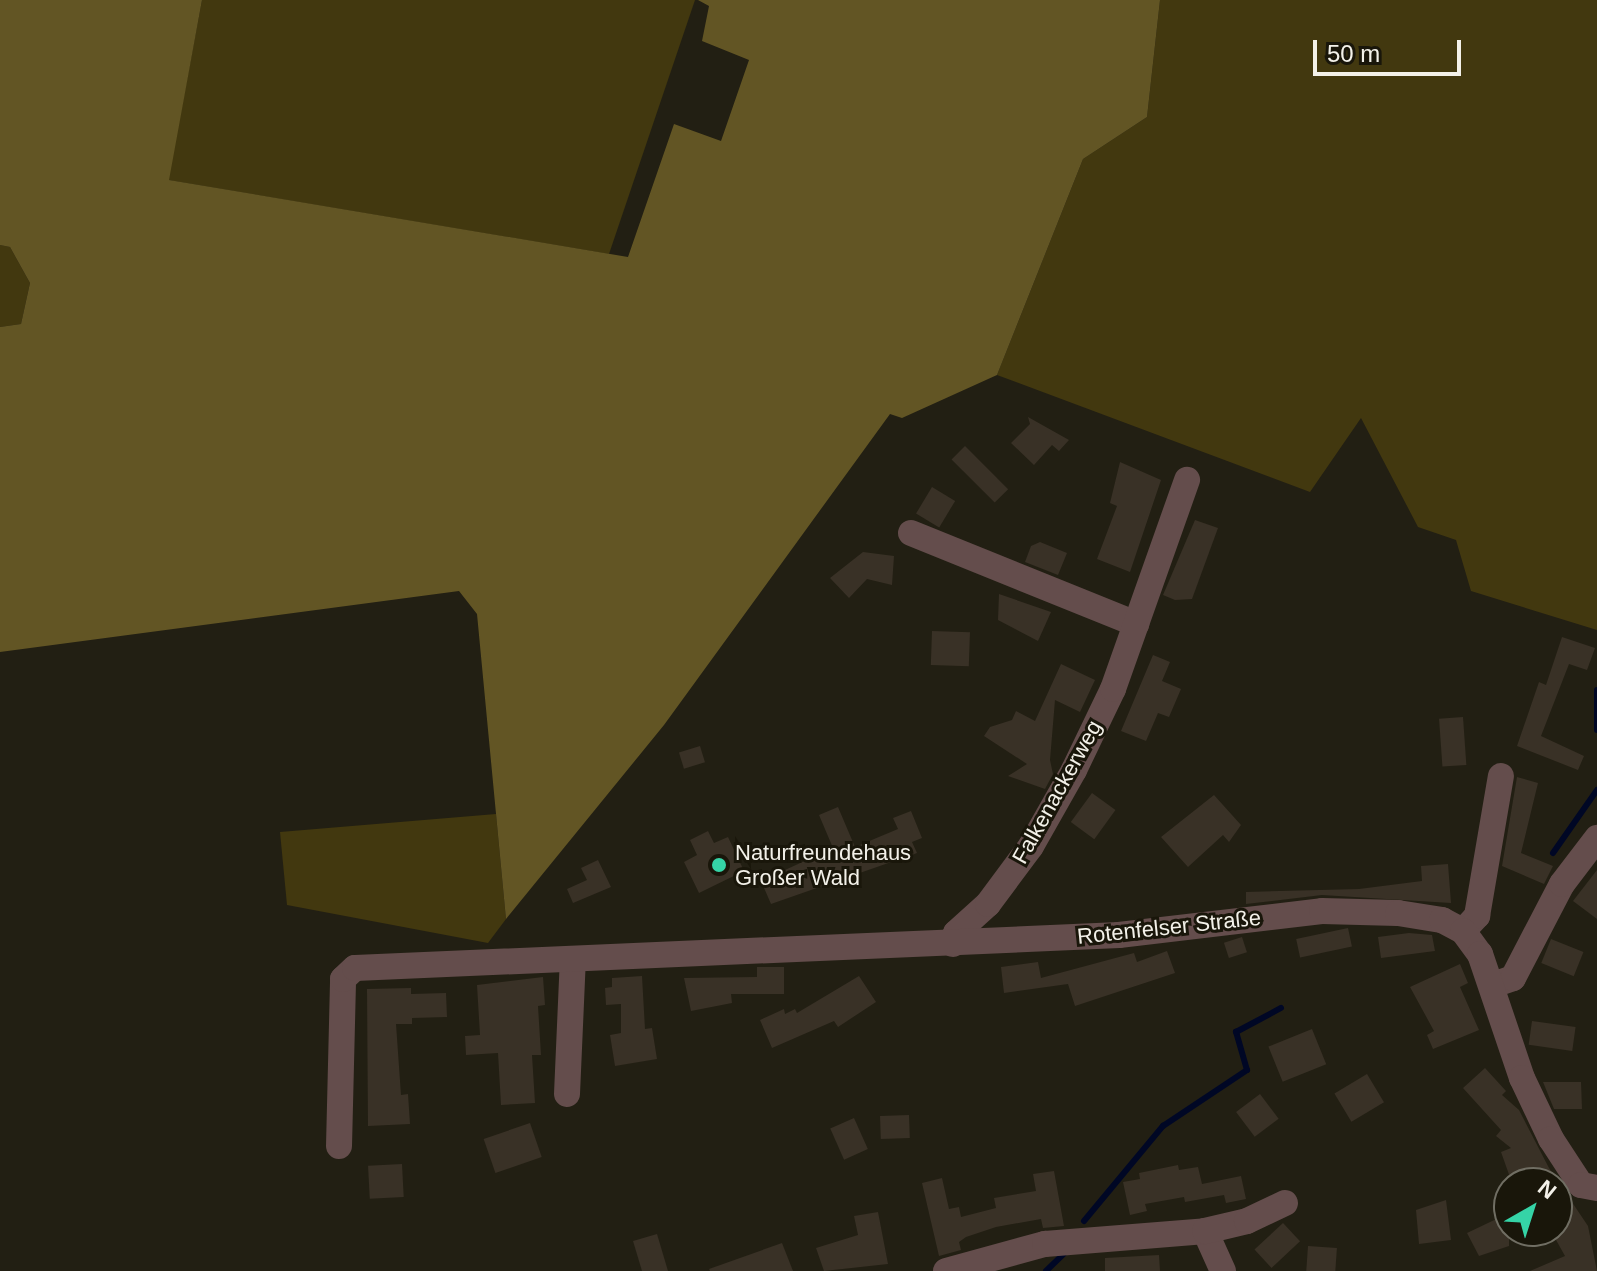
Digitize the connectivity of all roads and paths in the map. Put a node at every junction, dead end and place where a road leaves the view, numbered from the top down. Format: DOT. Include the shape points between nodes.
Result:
graph roads {
  1 [pos="1187,480"];
  2 [pos="911,533"];
  3 [pos="1136,624"];
  4 [pos="1501,776"];
  5 [pos="1597,838"];
  6 [pos="1463,931"];
  7 [pos="953,944"];
  8 [pos="573,959"];
  9 [pos="1493,985"];
  10 [pos="567,1094"];
  11 [pos="339,1146"];
  12 [pos="1597,1188"];
  13 [pos="1285,1203"];
  14 [pos="1205,1231"];
  15 [pos="946,1271"];
  16 [pos="1223,1271"];
  1 -- 3 [label="street, Falkenackerweg"];
  2 -- 3 [label="street"];
  3 -- 7 [label="street, Falkenackerweg" via="1113,689 1031,846 988,904 956,933"];
  4 -- 6 [label="street" via="1477,916"];
  5 -- 9 [label="street" via="1562,884 1513,978"];
  6 -- 7 [label="street, Rotenfelser Straße" via="1442,920 1398,913 1322,911 1119,935"];
  6 -- 9 [label="street"];
  7 -- 8 [label="street, Rotenfelser Straße"];
  8 -- 10 [label="street"];
  8 -- 11 [label="street, Rotenfelser Straße" via="355,968 343,979"];
  9 -- 12 [label="street" via="1522,1078 1551,1139 1581,1185"];
  13 -- 14 [label="street" via="1247,1221"];
  14 -- 15 [label="street" via="1045,1244"];
  14 -- 16 [label="street"];
}
